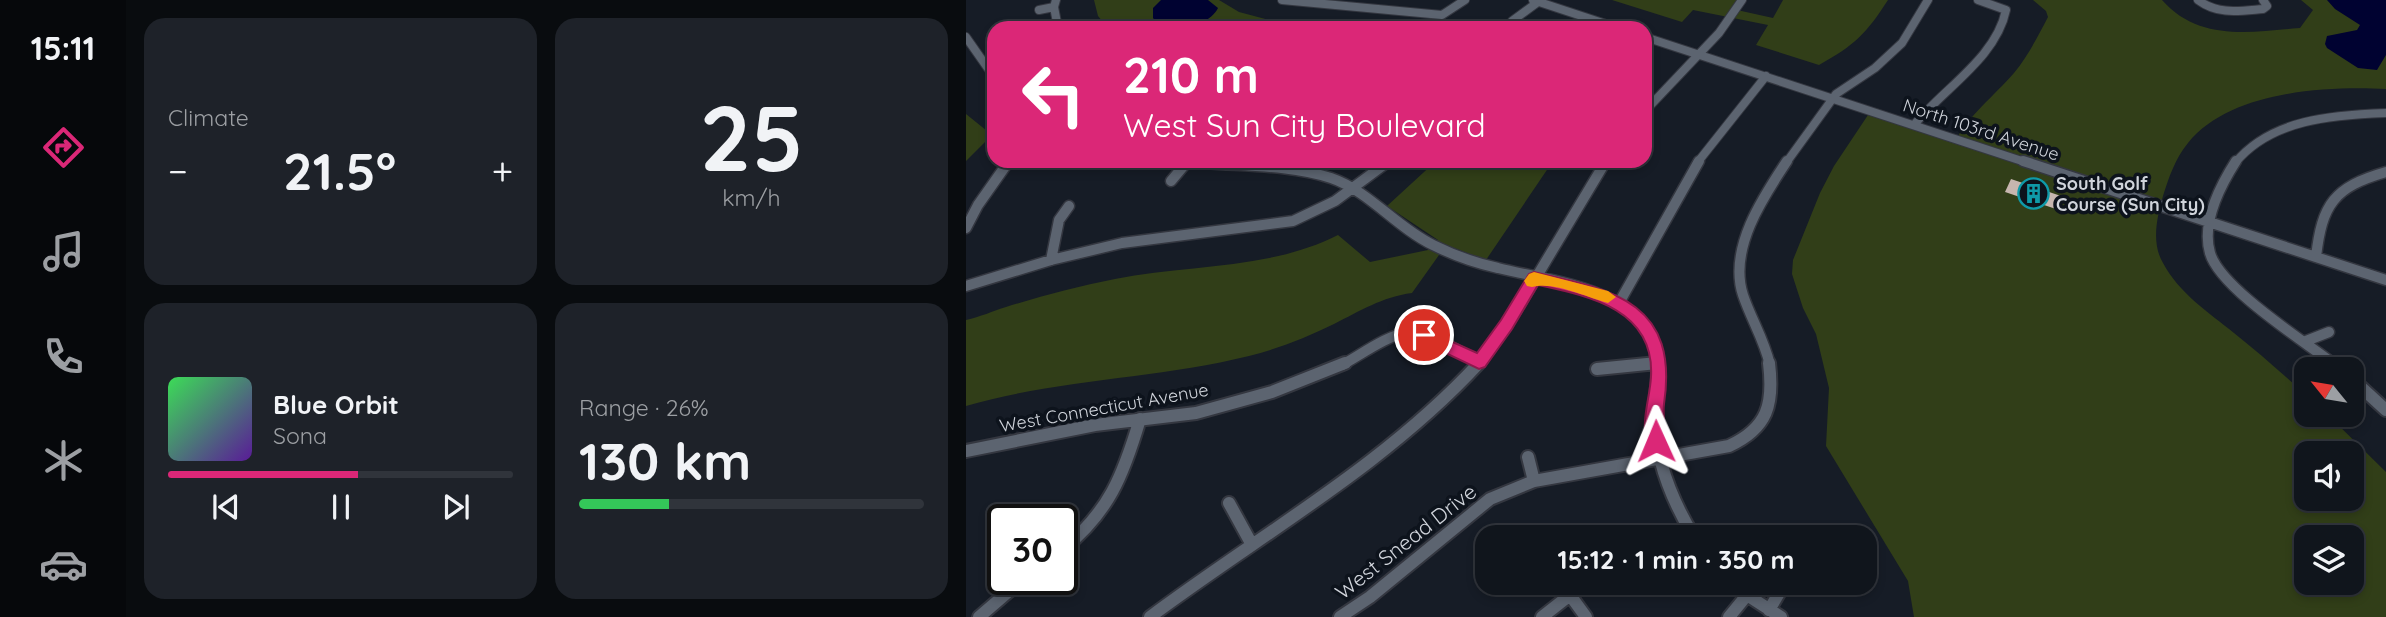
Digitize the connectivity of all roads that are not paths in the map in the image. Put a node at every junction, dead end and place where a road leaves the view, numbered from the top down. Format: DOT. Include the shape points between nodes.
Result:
graph roads {
  1 [pos="1282,0"];
  2 [pos="1465,0"];
  3 [pos="1742,0"];
  4 [pos="1928,0"];
  5 [pos="1978,0"];
  6 [pos="2198,0"];
  7 [pos="1535,1"];
  8 [pos="1055,3"];
  9 [pos="2265,3"];
  10 [pos="1039,10"];
  11 [pos="1591,19"];
  12 [pos="1057,21"];
  13 [pos="1512,21"];
  14 [pos="1597,21"];
  15 [pos="966,37"];
  16 [pos="1652,39"];
  17 [pos="1699,54"];
  18 [pos="987,67"];
  19 [pos="1766,76"];
  20 [pos="1832,98"];
  21 [pos="1652,104"];
  22 [pos="2386,113"];
  23 [pos="1914,125"];
  24 [pos="1004,168"];
  25 [pos="1180,168"];
  26 [pos="1267,168"];
  27 [pos="1380,168"];
  28 [pos="1600,168"];
  29 [pos="2386,172"];
  30 [pos="1171,181"];
  31 [pos="1353,188"];
  32 [pos="1069,206"];
  33 [pos="2211,223"];
  34 [pos="966,228"];
  35 [pos="2316,257"];
  36 [pos="1051,260"];
  37 [pos="1534,278"];
  38 [pos="2386,280"];
  39 [pos="966,286"];
  40 [pos="1619,303"];
  41 [pos="2329,332"];
  42 [pos="2306,341"];
  43 [pos="2325,357"];
  44 [pos="1479,362"];
  45 [pos="1659,363"];
  46 [pos="1597,369"];
  47 [pos="2364,390"];
  48 [pos="2386,410"];
  49 [pos="1140,419"];
  50 [pos="966,451"];
  51 [pos="1528,457"];
  52 [pos="1658,458"];
  53 [pos="1534,481"];
  54 [pos="1228,503"];
  55 [pos="1686,525"];
  56 [pos="1078,536"];
  57 [pos="1251,543"];
  58 [pos="1004,595"];
  59 [pos="1747,595"];
  60 [pos="1781,595"];
  61 [pos="1775,614"];
  62 [pos="979,617"];
  63 [pos="1150,617"];
  64 [pos="1340,617"];
  65 [pos="1542,617"];
  66 [pos="1586,617"];
  67 [pos="1729,617"];
  1 -- 2 [label="street" via="1442,15"];
  3 -- 17 [label="street"];
  4 -- 20 [label="street" via="1904,43"];
  5 -- 23 [label="street" via="2006,10 1997,34"];
  6 -- 9 [label="street" via="2222,12"];
  7 -- 11 [label="street"];
  7 -- 13 [label="street"];
  8 -- 10 [label="street"];
  8 -- 12 [label="street"];
  11 -- 14 [label="street"];
  15 -- 18 [label="street"];
  16 -- 17 [label="street, North 103rd Avenue"];
  17 -- 19 [label="street, North 103rd Avenue"];
  17 -- 21 [label="street"];
  19 -- 20 [label="street, North 103rd Avenue"];
  19 -- 40 [label="street" via="1697,163"];
  20 -- 23 [label="street, North 103rd Avenue"];
  20 -- 52 [label="street, West Snead Drive" via="1782,170 1744,247 1742,288 1769,367 1770,402 1765,421 1741,443"];
  22 -- 33 [label="street" via="2322,118 2259,140 2236,159 2221,180"];
  23 -- 33 [label="street, North 103rd Avenue"];
  24 -- 34 [label="street"];
  25 -- 30 [label="street"];
  26 -- 31 [label="street" via="1302,171"];
  27 -- 31 [label="street"];
  28 -- 37 [label="street"];
  29 -- 35 [label="street" via="2349,185 2328,202 2319,226"];
  31 -- 36 [label="street" via="1321,209 1281,224 1144,239"];
  31 -- 37 [label="street" via="1423,240 1477,263"];
  32 -- 36 [label="street" via="1059,220"];
  33 -- 35 [label="street, North 103rd Avenue"];
  33 -- 42 [label="street" via="2208,248 2213,261 2235,286"];
  35 -- 38 [label="street, North 103rd Avenue"];
  36 -- 39 [label="street"];
  37 -- 40 [label="street" via="1595,291"];
  37 -- 44 [label="street"];
  40 -- 45 [label="street" via="1650,334"];
  41 -- 42 [label="street"];
  42 -- 43 [label="street"];
  44 -- 49 [label="street, West Connecticut Avenue" via="1424,335 1406,332 1342,365 1272,392 1196,413"];
  44 -- 57 [label="street" via="1406,436"];
  45 -- 46 [label="street"];
  45 -- 52 [label="street" via="1655,410"];
  47 -- 48 [label="street"];
  49 -- 50 [label="street, West Connecticut Avenue"];
  49 -- 56 [label="street" via="1112,501"];
  51 -- 53 [label="street"];
  52 -- 53 [label="street, West Snead Drive"];
  52 -- 55 [label="street"];
  53 -- 64 [label="street, West Snead Drive" via="1490,499"];
  54 -- 57 [label="street"];
  57 -- 63 [label="street"];
  58 -- 62 [label="street"];
  59 -- 61 [label="street"];
  59 -- 67 [label="street"];
  60 -- 61 [label="street"];
  65 -- 66 [label="street" via="1570,595"];
}
